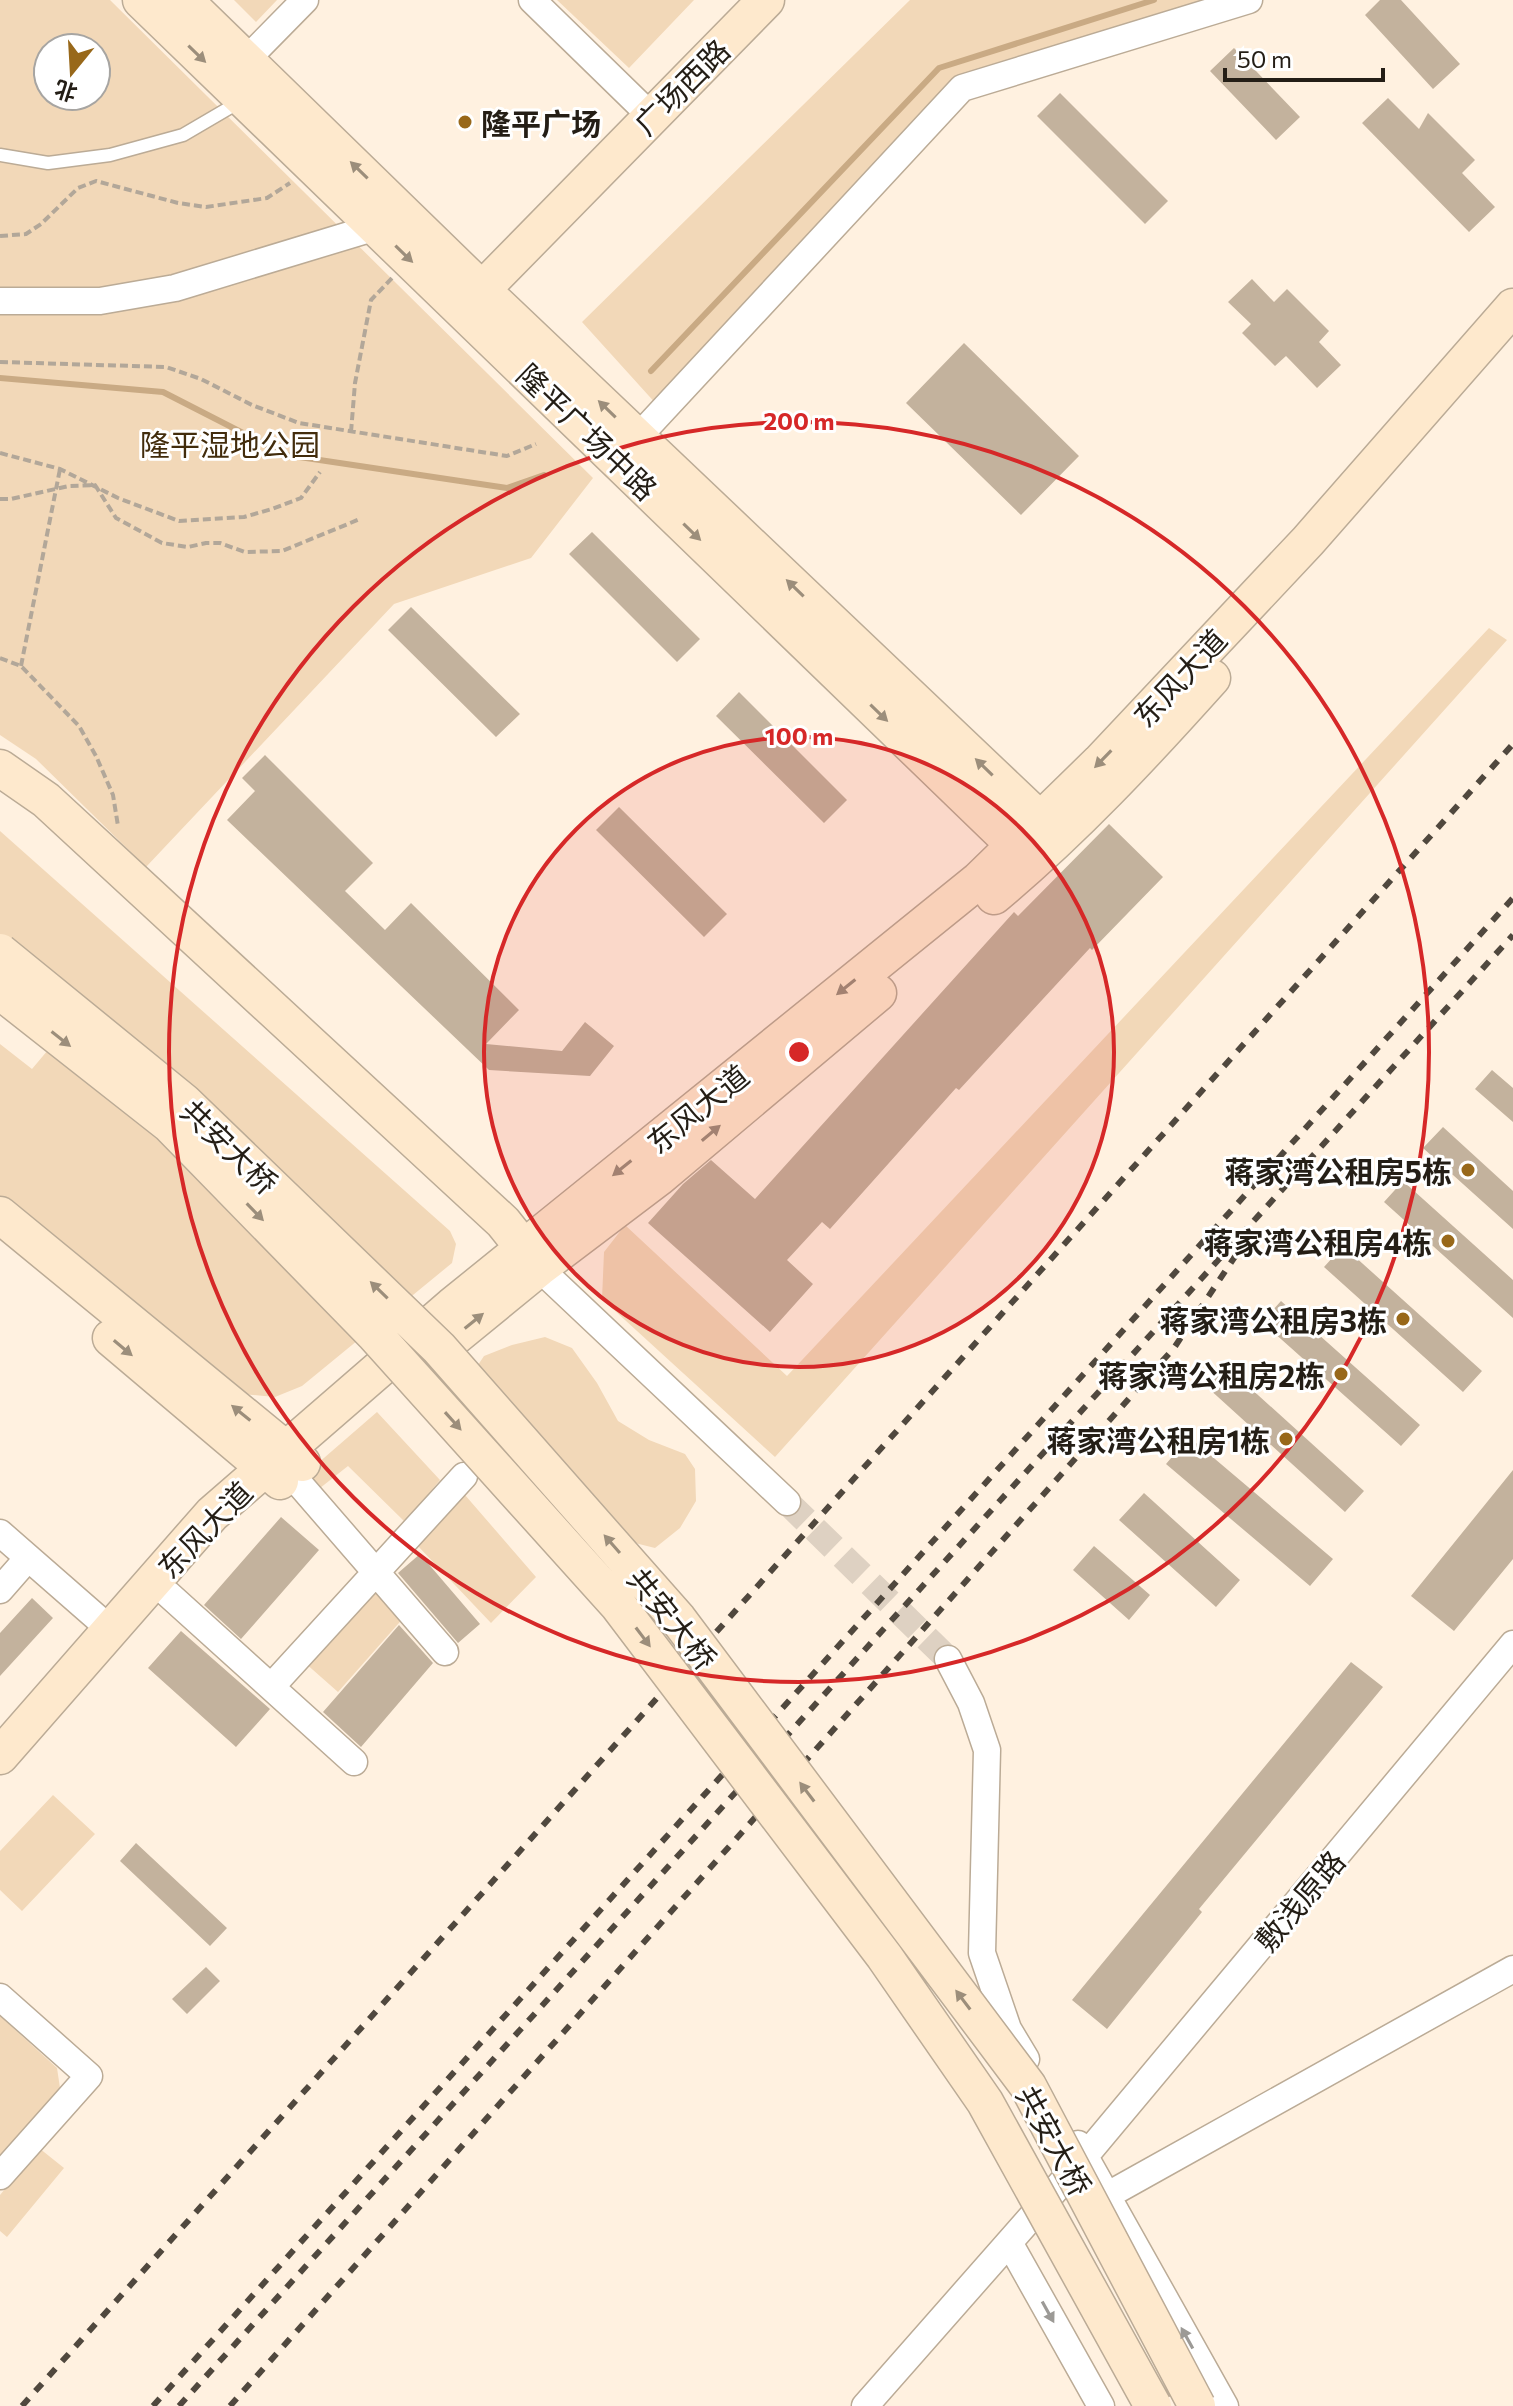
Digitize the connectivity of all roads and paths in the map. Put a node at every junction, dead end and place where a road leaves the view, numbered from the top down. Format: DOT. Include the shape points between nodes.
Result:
graph roads {
  1 [pos="141,0"];
  2 [pos="184,0"];
  3 [pos="305,0"];
  4 [pos="532,0"];
  5 [pos="766,0"];
  6 [pos="1249,0"];
  7 [pos="246,60"];
  8 [pos="244,100"];
  9 [pos="651,116"];
  10 [pos="0,155"];
  11 [pos="314,167"];
  12 [pos="376,227"];
  13 [pos="0,236"];
  14 [pos="410,260"];
  15 [pos="472,300"];
  16 [pos="0,301"];
  17 [pos="1513,307"];
  18 [pos="1513,343"];
  19 [pos="0,362"];
  20 [pos="351,432"];
  21 [pos="637,438"];
  22 [pos="536,444"];
  23 [pos="0,453"];
  24 [pos="60,469"];
  25 [pos="320,472"];
  26 [pos="95,485"];
  27 [pos="56,489"];
  28 [pos="0,499"];
  29 [pos="360,519"];
  30 [pos="0,658"];
  31 [pos="21,666"];
  32 [pos="0,768"];
  33 [pos="0,788"];
  34 [pos="117,826"];
  35 [pos="1037,842"];
  36 [pos="0,952"];
  37 [pos="0,991"];
  38 [pos="0,1215"];
  39 [pos="0,1243"];
  40 [pos="526,1257"];
  41 [pos="284,1467"];
  42 [pos="464,1476"];
  43 [pos="787,1502"];
  44 [pos="0,1533"];
  45 [pos="28,1558"];
  46 [pos="376,1572"];
  47 [pos="0,1590"];
  48 [pos="168,1594"];
  49 [pos="111,1630"];
  50 [pos="1513,1644"];
  51 [pos="445,1652"];
  52 [pos="948,1659"];
  53 [pos="271,1687"];
  54 [pos="0,1756"];
  55 [pos="354,1762"];
  56 [pos="0,1786"];
  57 [pos="1513,1969"];
  58 [pos="0,1997"];
  59 [pos="1086,2155"];
  60 [pos="0,2176"];
  61 [pos="1108,2195"];
  62 [pos="1010,2244"];
  63 [pos="865,2406"];
  64 [pos="1101,2406"];
  65 [pos="1153,2406"];
  66 [pos="1197,2406"];
  67 [pos="1225,2406"];
  1 -- 8 [label="main road, 隆平广场中路, one-way"];
  2 -- 7 [label="main road, 隆平广场中路"];
  3 -- 7 [label="street"];
  4 -- 9 [label="street"];
  5 -- 9 [label="main road, 广场西路"];
  6 -- 21 [label="street" via="962,88"];
  15 -- 7 [label="main road, 隆平广场中路, one-way"];
  8 -- 10 [label="lane" via="183,135 110,155 48,163"];
  8 -- 11 [label="main road, 隆平广场中路"];
  9 -- 15 [label="main road, 广场西路"];
  11 -- 12 [label="main road, 隆平广场中路"];
  11 -- 13 [label="path" via="267,198 206,207 96,181 78,188 26,234"];
  12 -- 14 [label="main road, 隆平广场中路, one-way"];
  12 -- 16 [label="street" via="175,288 100,301"];
  14 -- 15 [label="main road, 隆平广场中路"];
  14 -- 20 [label="path" via="371,300"];
  21 -- 15 [label="main road, 隆平广场中路, one-way"];
  15 -- 35 [label="main road, 隆平广场中路, one-way"];
  17 -- 35 [label="main road, 东风大道, one-way" via="1308,541 1100,762"];
  18 -- 35 [label="main road, 东风大道" via="1124,775"];
  19 -- 20 [label="path" via="166,367 299,423"];
  20 -- 22 [label="path" via="507,456"];
  35 -- 21 [label="main road, 隆平广场中路, one-way"];
  23 -- 24 [label="path"];
  24 -- 26 [label="path"];
  24 -- 27 [label="path"];
  25 -- 26 [label="path" via="301,498 272,509 244,517 179,521"];
  26 -- 27 [label="path"];
  26 -- 29 [label="path" via="116,518 162,543 188,547 220,543 245,552 282,551"];
  27 -- 28 [label="path"];
  27 -- 31 [label="path"];
  30 -- 31 [label="path"];
  31 -- 34 [label="path" via="79,726 113,795"];
  32 -- 40 [label="main road" via="46,800 503,1222"];
  33 -- 40 [label="main road" via="33,812 486,1235"];
  35 -- 40 [label="main road, 东风大道" via="658,1178"];
  66 -- 36 [label="main road, 共安大桥, one-way, bridge" via="1028,2086 678,1619 439,1348 184,1102"];
  37 -- 65 [label="main road, 共安大桥, one-way, bridge" via="169,1124 375,1335 618,1605 884,1956 985,2102"];
  41 -- 38 [label="main road, one-way"];
  39 -- 41 [label="main road, one-way"];
  40 -- 41 [label="main road, 东风大道"];
  40 -- 43 [label="street"];
  41 -- 46 [label="street"];
  41 -- 48 [label="main road"];
  41 -- 49 [label="main road, 东风大道" via="212,1514"];
  42 -- 46 [label="street"];
  44 -- 45 [label="street"];
  45 -- 47 [label="street"];
  45 -- 49 [label="street"];
  46 -- 51 [label="street"];
  46 -- 53 [label="street"];
  48 -- 53 [label="street"];
  48 -- 56 [label="main road"];
  49 -- 54 [label="main road, 东风大道"];
  50 -- 59 [label="street, 敷浅原路"];
  52 -- 59 [label="street" via="987,1750 982,1953 1008,2029"];
  53 -- 55 [label="street"];
  57 -- 61 [label="street"];
  58 -- 60 [label="street" via="89,2076"];
  59 -- 61 [label="street"];
  59 -- 62 [label="street, 敷浅原路"];
  67 -- 61 [label="street, one-way"];
  62 -- 63 [label="street, 敷浅原路"];
  62 -- 64 [label="street, one-way"];
}
